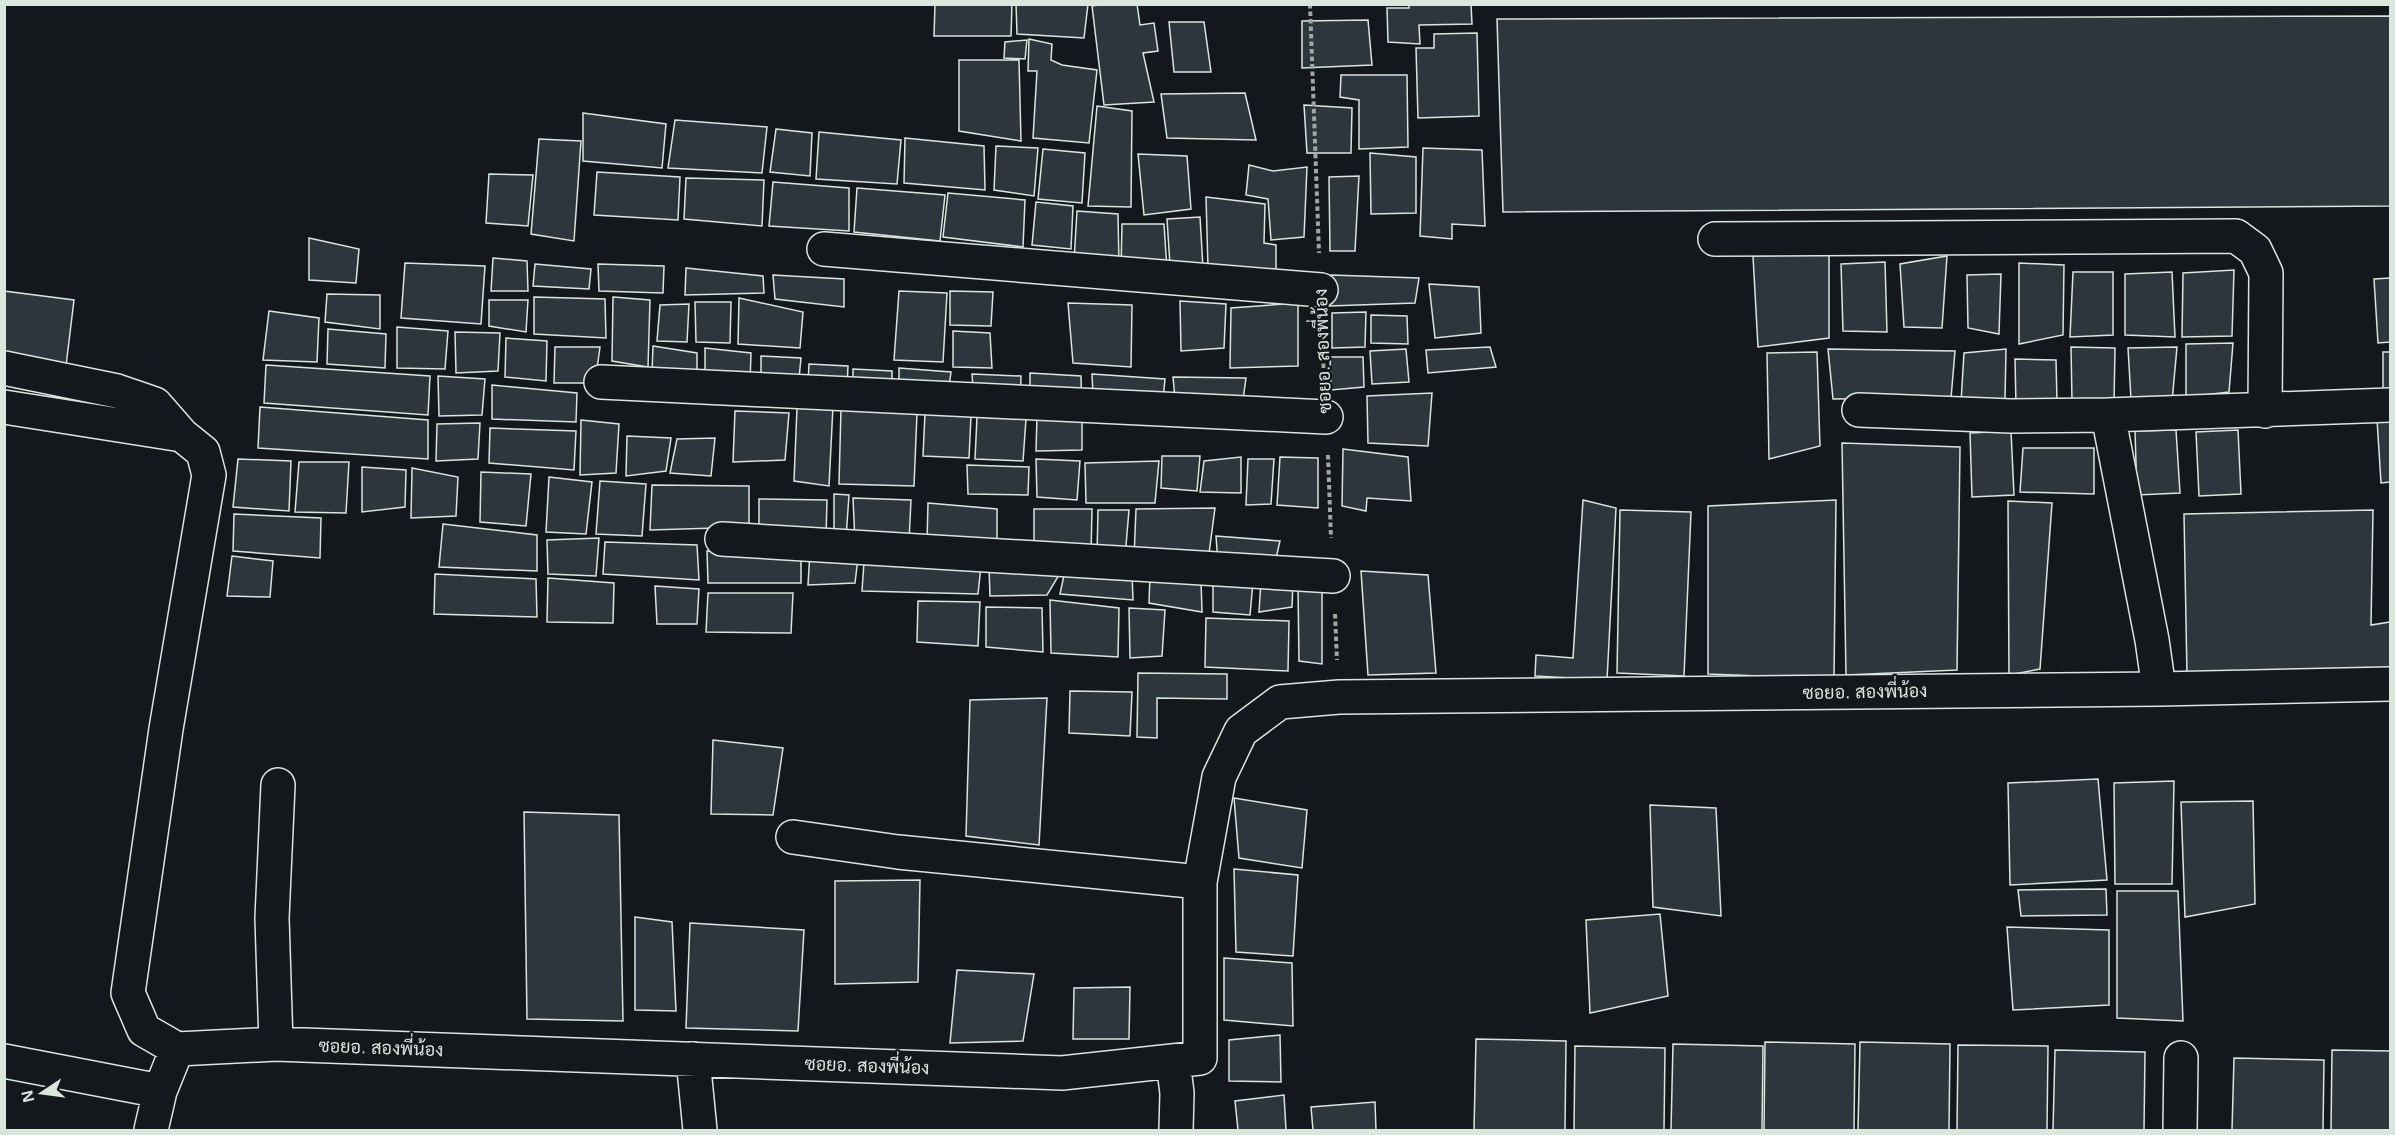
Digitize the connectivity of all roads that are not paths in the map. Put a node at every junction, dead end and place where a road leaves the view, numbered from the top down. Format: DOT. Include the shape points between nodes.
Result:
graph roads {
  1 [pos="1715,239"];
  2 [pos="824,249"];
  3 [pos="1321,290"];
  4 [pos="4,368"];
  5 [pos="601,382"];
  6 [pos="2391,405"];
  7 [pos="4,407"];
  8 [pos="1859,410"];
  9 [pos="2265,411"];
  10 [pos="2108,415"];
  11 [pos="1326,417"];
  12 [pos="182,435"];
  13 [pos="722,539"];
  14 [pos="1333,576"];
  15 [pos="2391,684"];
  16 [pos="2159,689"];
  17 [pos="278,785"];
  18 [pos="793,837"];
  19 [pos="1200,882"];
  20 [pos="276,1044"];
  21 [pos="177,1049"];
  22 [pos="2181,1058"];
  23 [pos="693,1059"];
  24 [pos="4,1061"];
  25 [pos="1173,1061"];
  26 [pos="160,1091"];
  27 [pos="151,1131"];
  28 [pos="699,1131"];
  29 [pos="1176,1131"];
  30 [pos="2180,1131"];
  1 -- 9 [label="street" via="2236,236 2255,250 2266,273"];
  2 -- 3 [label="street"];
  4 -- 12 [label="street" via="117,391 155,404"];
  5 -- 11 [label="street"];
  6 -- 9 [label="street"];
  7 -- 12 [label="street"];
  8 -- 10 [label="street"];
  9 -- 10 [label="street"];
  10 -- 16 [label="street"];
  12 -- 21 [label="street" via="203,452 209,475 166,729 128,993 144,1030"];
  13 -- 14 [label="street"];
  15 -- 16 [label="street, ซอยอ. สองพี่น้อง"];
  16 -- 19 [label="street, ซอยอ. สองพี่น้อง" via="1339,697 1280,702 1242,731 1219,777"];
  17 -- 20 [label="street" via="272,918"];
  18 -- 19 [label="street" via="898,852"];
  19 -- 25 [label="street, ซอยอ. สองพี่น้อง" via="1200,1058"];
  20 -- 21 [label="street, ซอยอ. สองพี่น้อง"];
  20 -- 23 [label="street, ซอยอ. สองพี่น้อง"];
  21 -- 26 [label="street"];
  22 -- 30 [label="street"];
  23 -- 25 [label="street, ซอยอ. สองพี่น้อง" via="1062,1073"];
  23 -- 28 [label="street"];
  24 -- 26 [label="street"];
  25 -- 29 [label="street"];
  26 -- 27 [label="street"];
}
